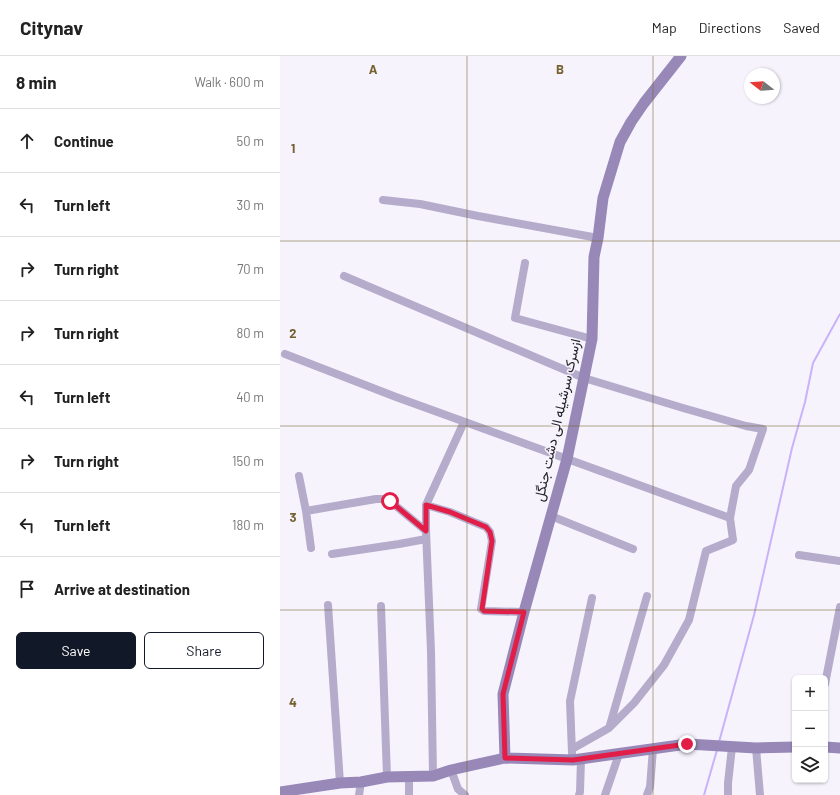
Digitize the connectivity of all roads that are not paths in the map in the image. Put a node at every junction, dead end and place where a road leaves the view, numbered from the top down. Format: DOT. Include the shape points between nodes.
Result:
graph roads {
  1 [pos="681,56"];
  2 [pos="383,200"];
  3 [pos="598,238"];
  4 [pos="525,263"];
  5 [pos="344,276"];
  6 [pos="592,339"];
  7 [pos="285,354"];
  8 [pos="584,378"];
  9 [pos="464,422"];
  10 [pos="567,459"];
  11 [pos="299,476"];
  12 [pos="426,505"];
  13 [pos="306,511"];
  14 [pos="551,516"];
  15 [pos="730,518"];
  16 [pos="426,535"];
  17 [pos="311,548"];
  18 [pos="633,549"];
  19 [pos="332,554"];
  20 [pos="799,555"];
  21 [pos="840,561"];
  22 [pos="647,596"];
  23 [pos="592,598"];
  24 [pos="328,605"];
  25 [pos="381,606"];
  26 [pos="840,607"];
  27 [pos="524,612"];
  28 [pos="827,675"];
  29 [pos="609,728"];
  30 [pos="732,747"];
  31 [pos="792,747"];
  32 [pos="828,747"];
  33 [pos="756,748"];
  34 [pos="840,748"];
  35 [pos="653,749"];
  36 [pos="619,754"];
  37 [pos="575,756"];
  38 [pos="505,758"];
  39 [pos="451,770"];
  40 [pos="387,776"];
  41 [pos="409,776"];
  42 [pos="433,776"];
  43 [pos="361,782"];
  44 [pos="340,783"];
  45 [pos="280,792"];
  46 [pos="359,795"];
  47 [pos="409,795"];
  48 [pos="465,795"];
  49 [pos="579,795"];
  50 [pos="605,795"];
  51 [pos="648,795"];
  52 [pos="728,795"];
  53 [pos="760,795"];
  1 -- 3 [label="street, ازسرک سرشیله الی دشت جنگل" via="630,122 620,142 603,198"];
  2 -- 3 [label="street" via="420,204"];
  3 -- 6 [label="street, ازسرک سرشیله الی دشت جنگل" via="594,258"];
  4 -- 6 [label="street" via="515,318"];
  5 -- 8 [label="street"];
  6 -- 8 [label="street, ازسرک سرشیله الی دشت جنگل"];
  7 -- 9 [label="street"];
  8 -- 10 [label="street, ازسرک سرشیله الی دشت جنگل"];
  8 -- 15 [label="street" via="763,429 749,470 736,486"];
  9 -- 10 [label="street"];
  9 -- 12 [label="street"];
  10 -- 14 [label="street, ازسرک سرشیله الی دشت جنگل"];
  10 -- 15 [label="street"];
  11 -- 13 [label="street"];
  12 -- 16 [label="street"];
  12 -- 27 [label="street" via="486,527 490,532 492,541 482,610"];
  13 -- 16 [label="street" via="384,499 390,501"];
  13 -- 17 [label="street"];
  14 -- 18 [label="street"];
  14 -- 27 [label="street, ازسرک سرشیله الی دشت جنگل"];
  15 -- 29 [label="street" via="733,540 706,551 689,620 664,665 634,703"];
  16 -- 19 [label="street" via="392,545"];
  16 -- 42 [label="street"];
  20 -- 21 [label="street"];
  22 -- 29 [label="street"];
  23 -- 37 [label="street" via="570,701"];
  24 -- 44 [label="street"];
  25 -- 40 [label="street"];
  26 -- 28 [label="street"];
  27 -- 38 [label="street, ازسرک سرشیله الی دشت جنگل" via="503,694"];
  29 -- 37 [label="street"];
  30 -- 33 [label="street"];
  30 -- 35 [label="street" via="687,744"];
  30 -- 52 [label="street"];
  31 -- 33 [label="street"];
  32 -- 34 [label="street"];
  33 -- 53 [label="street"];
  35 -- 36 [label="street"];
  35 -- 51 [label="street"];
  36 -- 37 [label="street"];
  36 -- 50 [label="street"];
  37 -- 38 [label="street"];
  37 -- 49 [label="street"];
  38 -- 39 [label="street"];
  39 -- 42 [label="street"];
  39 -- 48 [label="street" via="458,789"];
  40 -- 41 [label="street"];
  40 -- 43 [label="street"];
  41 -- 42 [label="street"];
  41 -- 47 [label="street"];
  43 -- 44 [label="street"];
  43 -- 46 [label="street"];
  44 -- 45 [label="street"];
}
